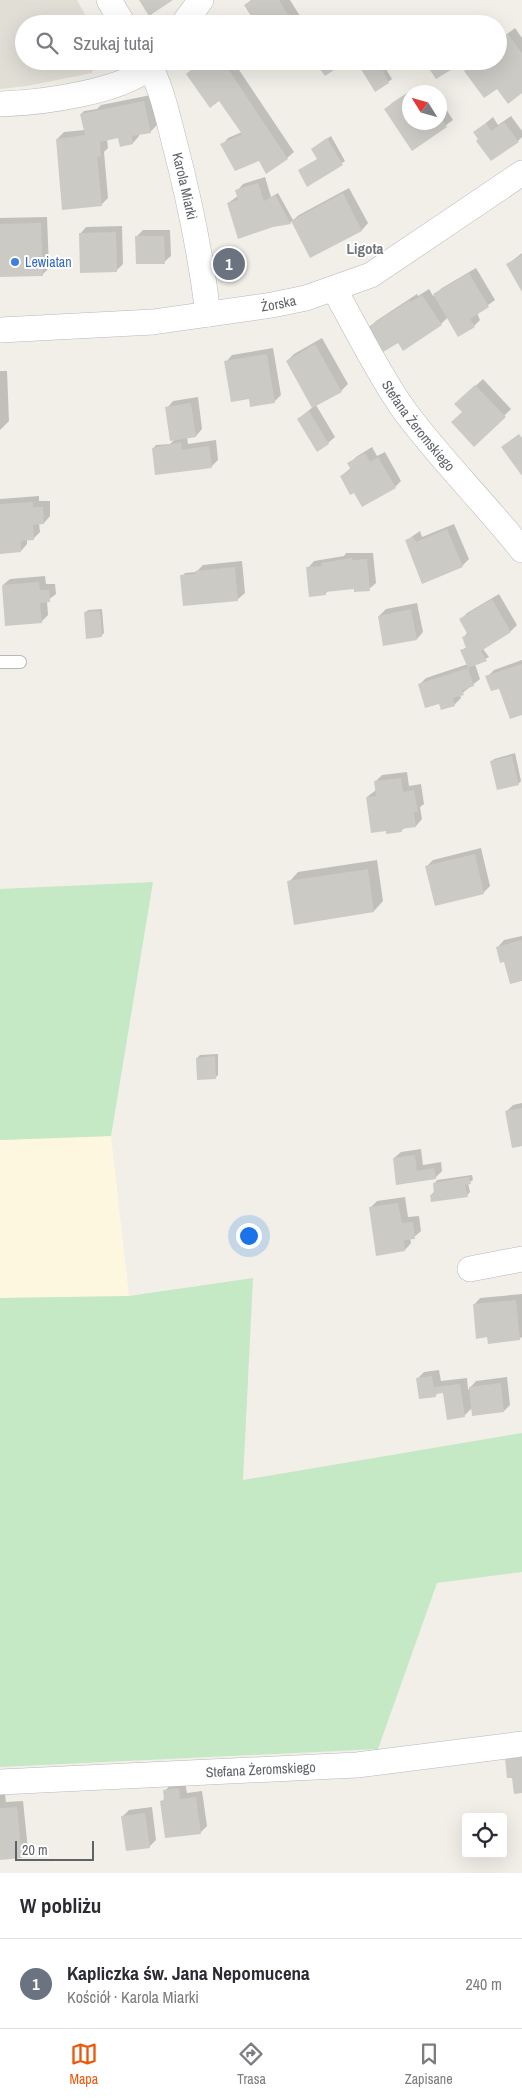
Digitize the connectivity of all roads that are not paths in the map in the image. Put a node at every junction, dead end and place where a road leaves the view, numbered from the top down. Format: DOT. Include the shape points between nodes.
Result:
graph roads {
  1 [pos="109,0"];
  2 [pos="201,0"];
  3 [pos="118,15"];
  4 [pos="190,15"];
  5 [pos="142,70"];
  6 [pos="153,70"];
  7 [pos="0,104"];
  8 [pos="522,173"];
  9 [pos="334,289"];
  10 [pos="208,314"];
  11 [pos="0,330"];
  12 [pos="522,550"];
  13 [pos="0,662"];
  14 [pos="20,662"];
  15 [pos="522,1260"];
  16 [pos="470,1269"];
  17 [pos="522,1744"];
  18 [pos="0,1782"];
  1 -- 3 [label="street"];
  2 -- 4 [label="street"];
  5 -- 7 [label="street" via="129,80 100,90"];
  6 -- 10 [label="street, Karola Miarki" via="182,171 202,266"];
  8 -- 9 [label="street, Żorska" via="372,275"];
  9 -- 10 [label="street, Żorska" via="292,301"];
  9 -- 12 [label="street, Stefana Żeromskiego" via="404,410"];
  10 -- 11 [label="street, Żorska" via="153,322"];
  13 -- 14 [label="lane"];
  15 -- 16 [label="street"];
  17 -- 18 [label="street, Stefana Żeromskiego" via="357,1765"];
}
